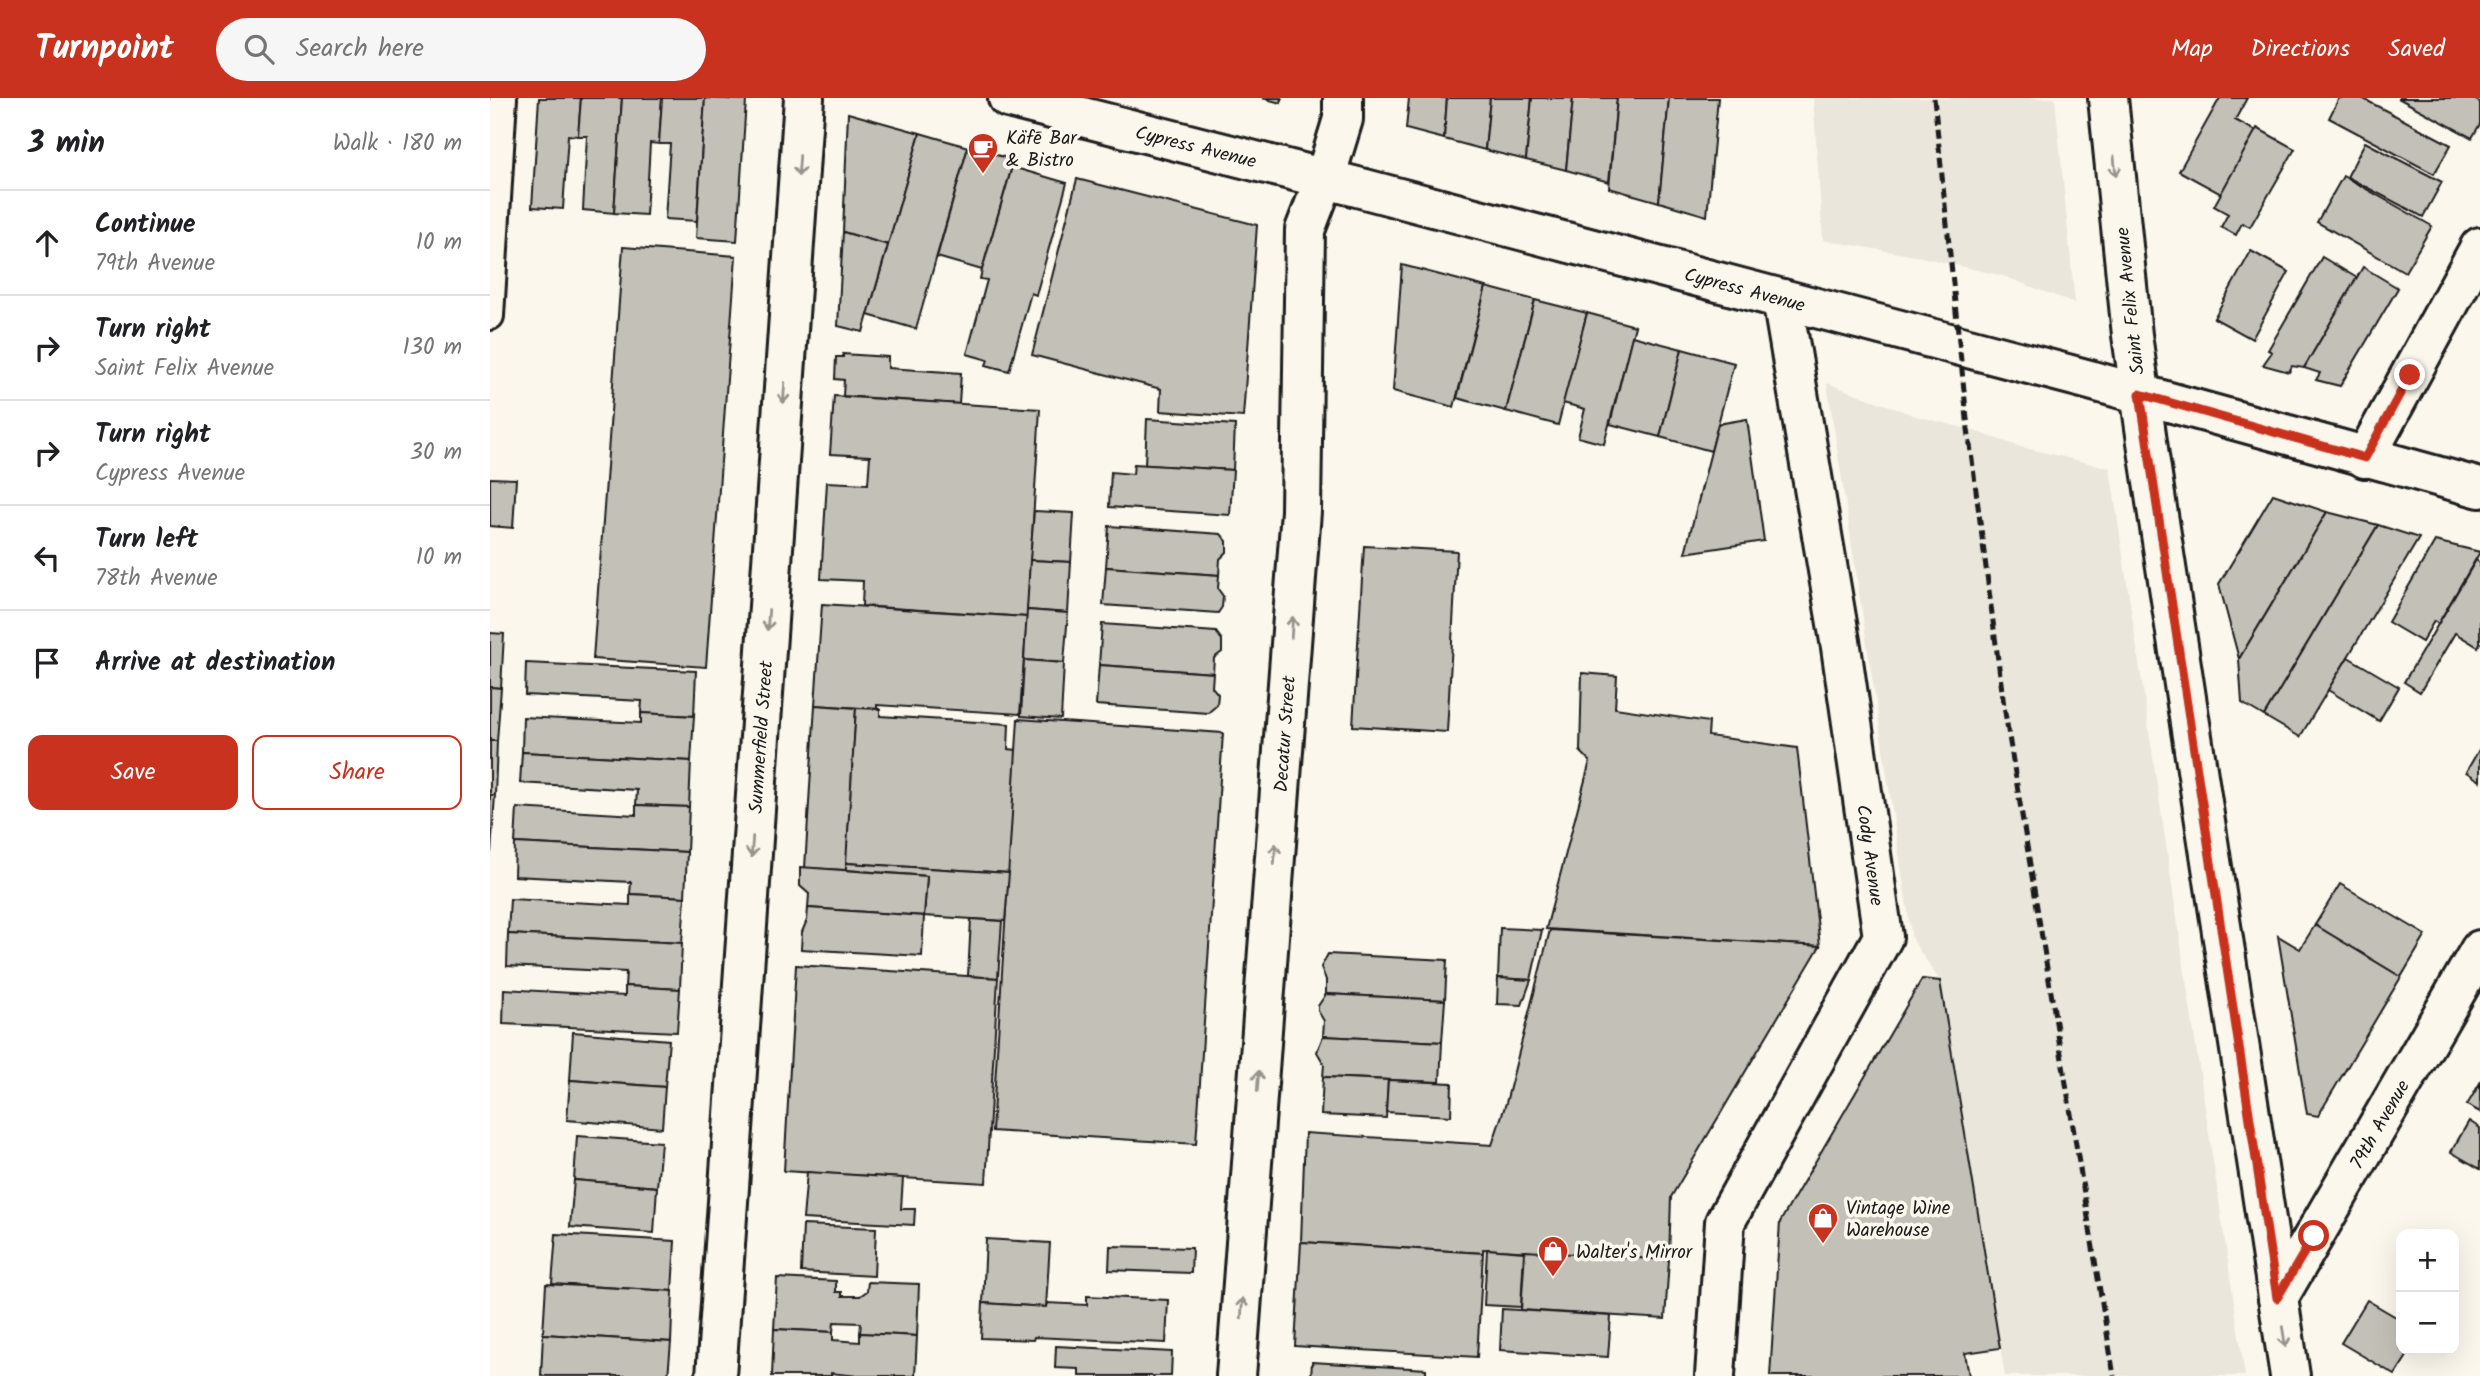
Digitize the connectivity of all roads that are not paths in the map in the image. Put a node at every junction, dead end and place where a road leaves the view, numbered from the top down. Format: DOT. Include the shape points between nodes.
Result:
graph roads {
  1 [pos="503,98"];
  2 [pos="804,98"];
  3 [pos="1008,98"];
  4 [pos="1343,98"];
  5 [pos="2108,98"];
  6 [pos="1325,178"];
  7 [pos="2480,247"];
  8 [pos="1782,299"];
  9 [pos="490,316"];
  10 [pos="2140,394"];
  11 [pos="2365,458"];
  12 [pos="2480,488"];
  13 [pos="2480,950"];
  14 [pos="2277,1298"];
  15 [pos="716,1376"];
  16 [pos="1237,1376"];
  17 [pos="1715,1376"];
  18 [pos="2290,1376"];
  1 -- 9 [label="lane"];
  2 -- 15 [label="street, Summerfield Street, one-way"];
  3 -- 6 [label="street, Cypress Avenue"];
  4 -- 6 [label="street, Decatur Street" via="1343,119"];
  5 -- 10 [label="street, Saint Felix Avenue, one-way"];
  6 -- 8 [label="street, Cypress Avenue"];
  16 -- 6 [label="street, Decatur Street, one-way" via="1301,510 1305,230"];
  7 -- 11 [label="street"];
  8 -- 10 [label="street, Cypress Avenue"];
  8 -- 17 [label="street, Cody Avenue" via="1841,647 1883,937 1725,1222"];
  10 -- 11 [label="street, Cypress Avenue"];
  10 -- 14 [label="street, Saint Felix Avenue"];
  11 -- 12 [label="street, Cypress Avenue"];
  13 -- 14 [label="street, 79th Avenue"];
  14 -- 18 [label="street, Saint Felix Avenue, one-way"];
}
